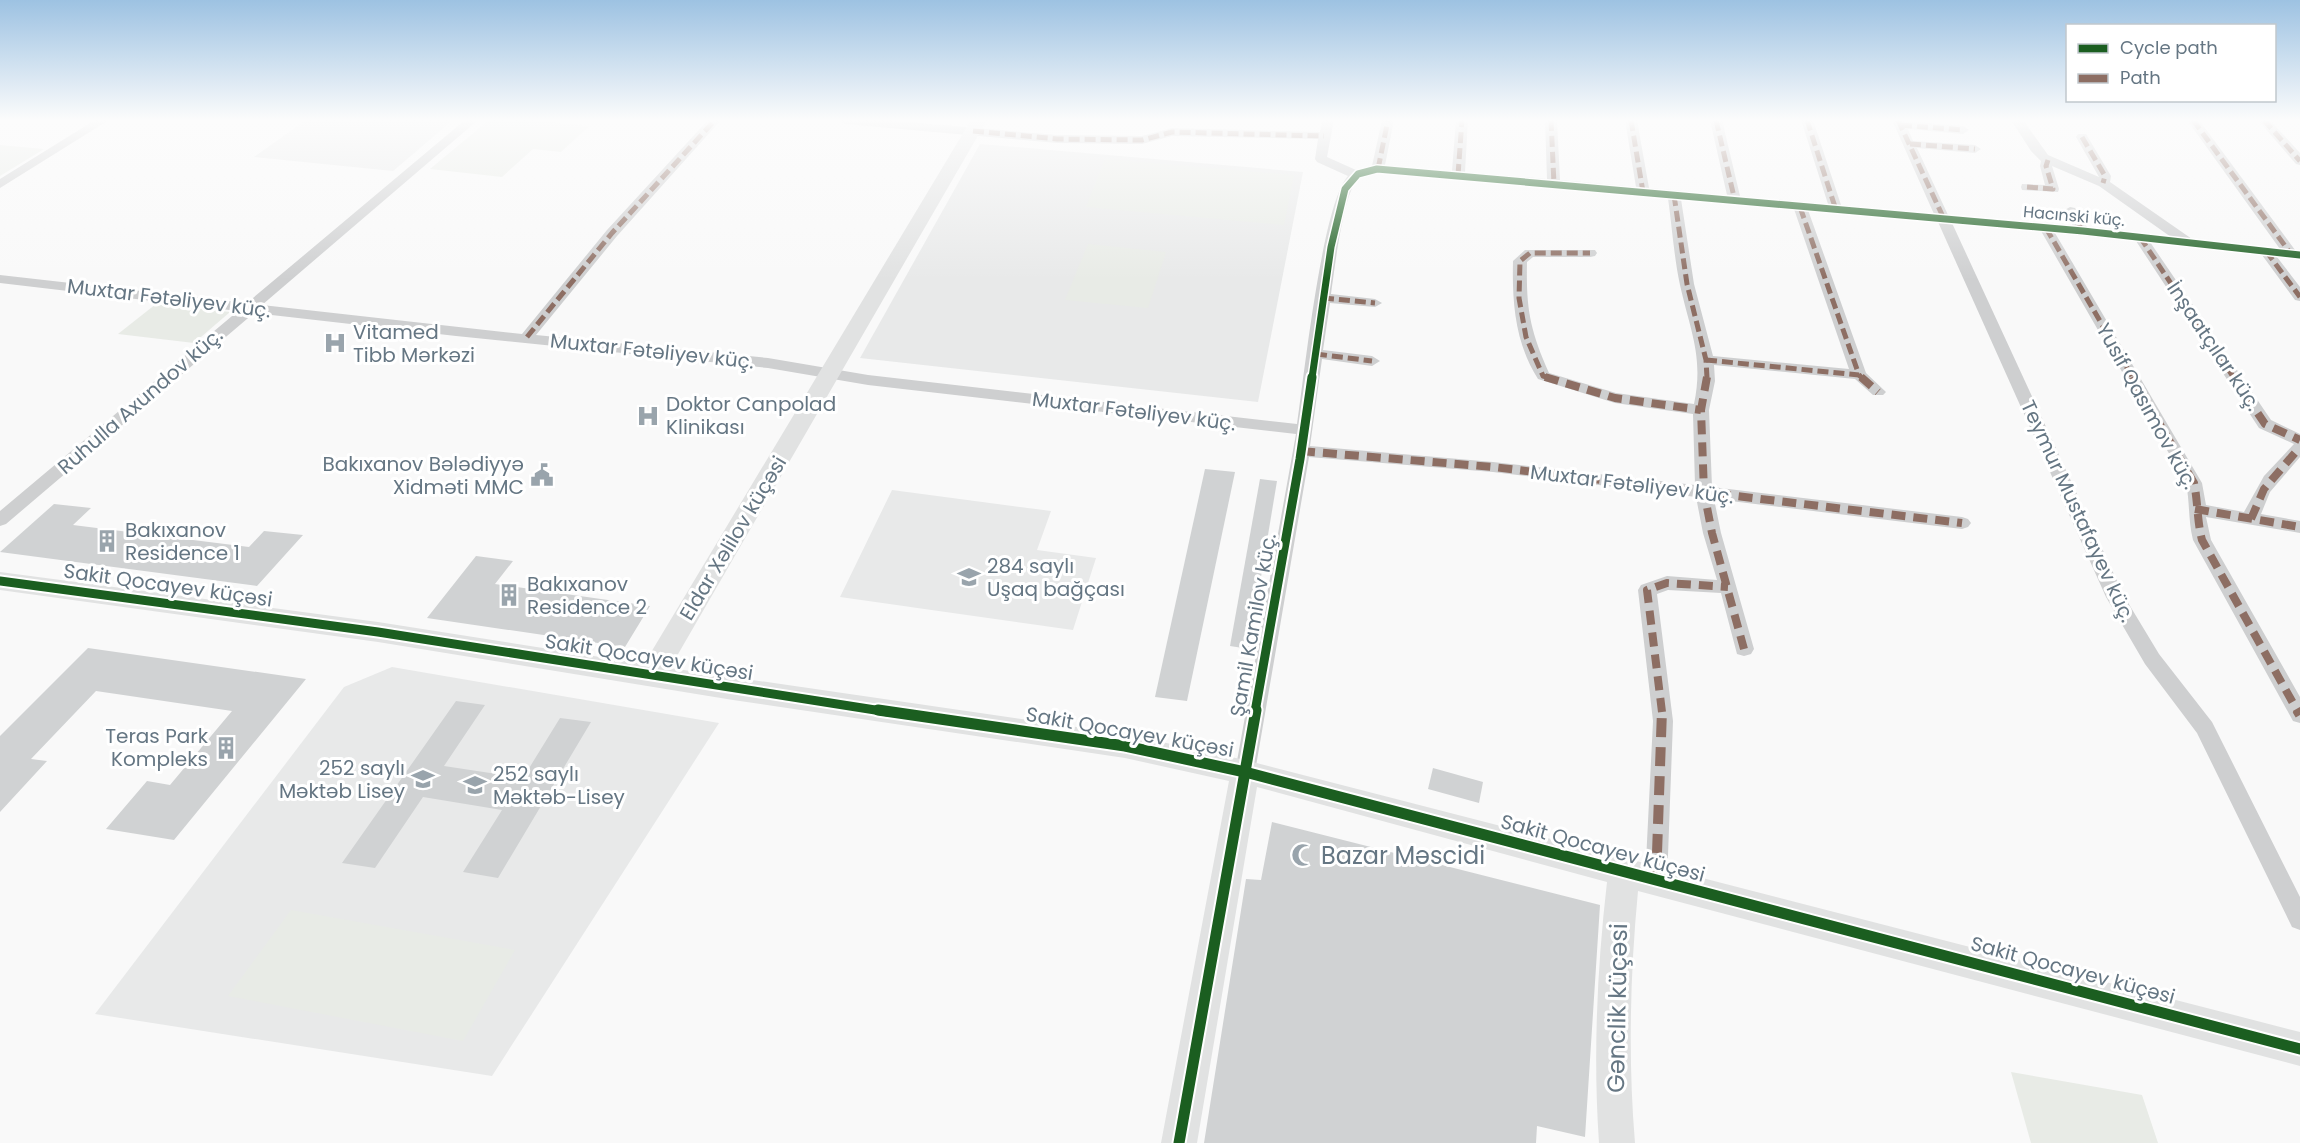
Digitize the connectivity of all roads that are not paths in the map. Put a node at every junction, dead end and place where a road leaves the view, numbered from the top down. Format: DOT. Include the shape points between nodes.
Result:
graph roads {
  1 [pos="17,173"];
  2 [pos="409,173"];
  3 [pos="666,173"];
  4 [pos="948,173"];
  5 [pos="1352,173"];
  6 [pos="1362,173"];
  7 [pos="1436,173"];
  8 [pos="1554,173"];
  9 [pos="1640,173"];
  10 [pos="1729,173"];
  11 [pos="1824,173"];
  12 [pos="1923,173"];
  13 [pos="2047,173"];
  14 [pos="2080,173"];
  15 [pos="2102,173"];
  16 [pos="2234,173"];
  17 [pos="1356,175"];
  18 [pos="1458,175"];
  19 [pos="2103,183"];
  20 [pos="0,184"];
  21 [pos="1554,184"];
  22 [pos="2027,187"];
  23 [pos="1643,192"];
  24 [pos="1674,195"];
  25 [pos="1735,201"];
  26 [pos="1800,207"];
  27 [pos="1836,210"];
  28 [pos="2070,211"];
  29 [pos="1944,219"];
  30 [pos="2046,228"];
  31 [pos="2083,231"];
  32 [pos="2140,237"];
  33 [pos="2187,242"];
  34 [pos="2266,251"];
  35 [pos="1590,253"];
  36 [pos="2296,254"];
  37 [pos="0,279"];
  38 [pos="2300,297"];
  39 [pos="1323,298"];
  40 [pos="1375,303"];
  41 [pos="249,308"];
  42 [pos="527,337"];
  43 [pos="1316,354"];
  44 [pos="1706,360"];
  45 [pos="1372,361"];
  46 [pos="830,373"];
  47 [pos="1859,375"];
  48 [pos="1878,392"];
  49 [pos="1701,410"];
  50 [pos="1304,430"];
  51 [pos="2300,440"];
  52 [pos="2300,447"];
  53 [pos="1301,451"];
  54 [pos="1704,492"];
  55 [pos="2195,509"];
  56 [pos="2251,519"];
  57 [pos="0,520"];
  58 [pos="1962,523"];
  59 [pos="2300,527"];
  60 [pos="0,581"];
  61 [pos="1728,587"];
  62 [pos="1744,649"];
  63 [pos="651,676"];
  64 [pos="2300,715"];
  65 [pos="1245,772"];
  66 [pos="1624,873"];
  67 [pos="1656,882"];
  68 [pos="2300,920"];
  69 [pos="2300,1048"];
  70 [pos="1179,1143"];
  71 [pos="1617,1143"];
  1 -- 20 [label="street"];
  2 -- 41 [label="street, Ruhulla Axundov küç."];
  3 -- 42 [label="street" via="612,232"];
  4 -- 46 [label="street, Eldar Xəlilov küçəsi"];
  5 -- 17 [label="street"];
  6 -- 17 [label="street"];
  7 -- 18 [label="street, Hacınski küç."];
  8 -- 21 [label="street"];
  9 -- 23 [label="street"];
  10 -- 25 [label="street"];
  11 -- 27 [label="street"];
  12 -- 29 [label="street, Teymur Mustafayev küç."];
  13 -- 22 [label="street" via="2053,189"];
  14 -- 19 [label="street"];
  15 -- 19 [label="street"];
  16 -- 36 [label="street"];
  17 -- 39 [label="street, Şamil Kamilov küç." via="1348,182 1338,217"];
  18 -- 21 [label="street, Hacınski küç."];
  19 -- 33 [label="street"];
  21 -- 23 [label="street, Hacınski küç."];
  23 -- 24 [label="street, Hacınski küç."];
  24 -- 25 [label="street, Hacınski küç."];
  24 -- 44 [label="street" via="1687,284"];
  25 -- 26 [label="street, Hacınski küç."];
  26 -- 27 [label="street, Hacınski küç."];
  26 -- 47 [label="street"];
  27 -- 29 [label="street, Hacınski küç."];
  28 -- 31 [label="street"];
  29 -- 30 [label="street, Hacınski küç."];
  29 -- 68 [label="street, Teymur Mustafayev küç." via="2115,597 2152,659 2205,728"];
  30 -- 31 [label="street, Hacınski küç."];
  30 -- 55 [label="street, Yusif Qasımov küç." via="2185,466 2194,483"];
  31 -- 32 [label="street, Hacınski küç."];
  32 -- 33 [label="street, Hacınski küç."];
  32 -- 51 [label="street, İnşaatçılar küç." via="2265,424"];
  33 -- 34 [label="street, Hacınski küç."];
  34 -- 36 [label="street, Hacınski küç."];
  34 -- 38 [label="street"];
  35 -- 49 [label="street" via="1530,253 1520,261 1526,337 1540,373 1548,379 1615,398"];
  37 -- 41 [label="street, Muxtar Fətəliyev küç."];
  39 -- 40 [label="street"];
  39 -- 43 [label="street, Şamil Kamilov küç."];
  41 -- 42 [label="street, Muxtar Fətəliyev küç."];
  41 -- 57 [label="street, Ruhulla Axundov küç."];
  42 -- 46 [label="street, Muxtar Fətəliyev küç."];
  43 -- 45 [label="street"];
  43 -- 50 [label="street, Şamil Kamilov küç."];
  44 -- 47 [label="street"];
  44 -- 49 [label="street" via="1707,381"];
  46 -- 50 [label="street, Muxtar Fətəliyev küç."];
  46 -- 63 [label="street, Eldar Xəlilov küçəsi"];
  47 -- 48 [label="street"];
  49 -- 54 [label="street"];
  50 -- 53 [label="street, Şamil Kamilov küç."];
  52 -- 56 [label="street" via="2258,497"];
  53 -- 54 [label="street, Muxtar Fətəliyev küç." via="1493,467"];
  53 -- 65 [label="street, Şamil Kamilov küç."];
  54 -- 58 [label="street, Muxtar Fətəliyev küç."];
  54 -- 61 [label="street"];
  55 -- 56 [label="street"];
  55 -- 64 [label="street, Yusif Qasımov küç." via="2202,540"];
  56 -- 59 [label="street"];
  60 -- 63 [label="street, Sakit Qocayev küçəsi" via="378,632"];
  61 -- 62 [label="street"];
  61 -- 67 [label="street" via="1667,583 1647,590 1663,721"];
  63 -- 65 [label="street, Sakit Qocayev küçəsi" via="1125,746"];
  65 -- 66 [label="street, Sakit Qocayev küçəsi"];
  65 -- 70 [label="street, Şamil Kamilov küç."];
  66 -- 67 [label="street, Sakit Qocayev küçəsi"];
  66 -- 71 [label="street, Gənclik küçəsi" via="1612,1013"];
  67 -- 69 [label="street, Sakit Qocayev küçəsi"];
}
